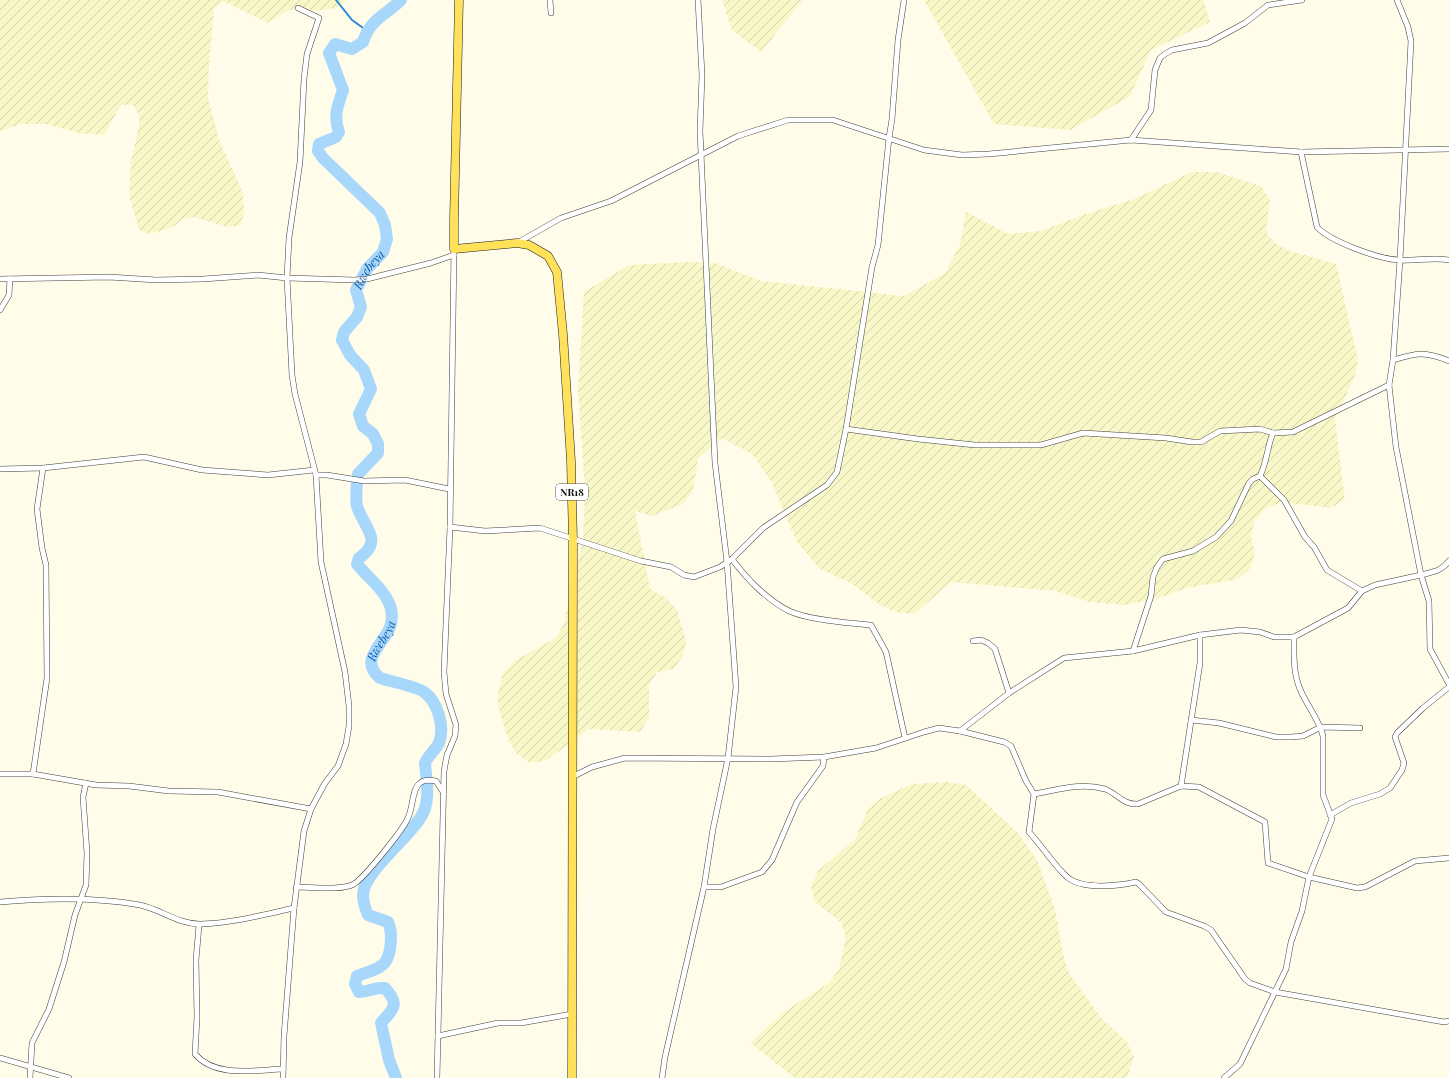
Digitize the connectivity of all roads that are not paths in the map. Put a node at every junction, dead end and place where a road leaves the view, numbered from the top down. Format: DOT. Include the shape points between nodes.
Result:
graph roads {
  1 [pos="459,0"];
  2 [pos="550,0"];
  3 [pos="698,0"];
  4 [pos="904,0"];
  5 [pos="1302,0"];
  6 [pos="1397,0"];
  7 [pos="298,8"];
  8 [pos="551,14"];
  9 [pos="889,138"];
  10 [pos="1131,140"];
  11 [pos="1405,150"];
  12 [pos="1449,150"];
  13 [pos="1301,152"];
  14 [pos="701,156"];
  15 [pos="516,243"];
  16 [pos="454,252"];
  17 [pos="1400,260"];
  18 [pos="1449,260"];
  19 [pos="287,278"];
  20 [pos="0,279"];
  21 [pos="10,279"];
  22 [pos="0,310"];
  23 [pos="1393,360"];
  24 [pos="1449,361"];
  25 [pos="1389,385"];
  26 [pos="846,429"];
  27 [pos="1273,433"];
  28 [pos="43,468"];
  29 [pos="0,469"];
  30 [pos="315,473"];
  31 [pos="1260,476"];
  32 [pos="449,489"];
  33 [pos="450,527"];
  34 [pos="573,540"];
  35 [pos="729,560"];
  36 [pos="1449,561"];
  37 [pos="1421,575"];
  38 [pos="1362,591"];
  39 [pos="1200,635"];
  40 [pos="1294,637"];
  41 [pos="974,641"];
  42 [pos="1133,651"];
  43 [pos="1449,686"];
  44 [pos="1009,693"];
  45 [pos="1191,720"];
  46 [pos="1321,727"];
  47 [pos="1360,728"];
  48 [pos="960,731"];
  49 [pos="905,738"];
  50 [pos="824,756"];
  51 [pos="728,758"];
  52 [pos="0,774"];
  53 [pos="33,774"];
  54 [pos="572,777"];
  55 [pos="86,783"];
  56 [pos="1181,786"];
  57 [pos="443,793"];
  58 [pos="1034,794"];
  59 [pos="311,809"];
  60 [pos="1330,815"];
  61 [pos="1449,858"];
  62 [pos="1309,877"];
  63 [pos="296,887"];
  64 [pos="704,887"];
  65 [pos="81,900"];
  66 [pos="0,902"];
  67 [pos="294,908"];
  68 [pos="199,925"];
  69 [pos="1275,992"];
  70 [pos="572,1014"];
  71 [pos="1449,1021"];
  72 [pos="438,1036"];
  73 [pos="0,1058"];
  74 [pos="31,1067"];
  75 [pos="283,1069"];
  76 [pos="30,1078"];
  77 [pos="69,1078"];
  78 [pos="283,1078"];
  79 [pos="437,1078"];
  80 [pos="572,1078"];
  81 [pos="662,1078"];
  82 [pos="1224,1078"];
  1 -- 16 [label="main road"];
  2 -- 8 [label="street"];
  3 -- 14 [label="street" via="702,75"];
  4 -- 9 [label="street"];
  5 -- 10 [label="street" via="1268,5 1245,23 1208,43 1172,50 1160,58 1155,70 1151,110"];
  6 -- 11 [label="street" via="1411,41"];
  7 -- 19 [label="street" via="319,18 307,54 300,162 289,238"];
  9 -- 10 [label="street" via="924,150 962,155"];
  9 -- 14 [label="street" via="833,120 788,120 738,136"];
  9 -- 26 [label="street" via="878,245"];
  10 -- 13 [label="street"];
  11 -- 12 [label="street"];
  11 -- 13 [label="street"];
  11 -- 17 [label="street"];
  13 -- 17 [label="street" via="1318,227 1323,233 1361,251"];
  14 -- 15 [label="street" via="611,201 561,218"];
  14 -- 35 [label="street" via="715,462"];
  15 -- 16 [label="main road, NR18"];
  15 -- 34 [label="main road, NR18" via="529,245 548,256 557,272 571,461"];
  16 -- 19 [label="street" via="431,263 367,279"];
  16 -- 32 [label="street"];
  17 -- 18 [label="street"];
  17 -- 23 [label="street"];
  19 -- 21 [label="street" via="258,274 156,280 109,277"];
  19 -- 30 [label="street" via="295,394"];
  20 -- 21 [label="street"];
  21 -- 22 [label="street" via="9,295"];
  23 -- 24 [label="street" via="1414,354 1431,354"];
  23 -- 25 [label="street"];
  25 -- 27 [label="street" via="1293,432"];
  25 -- 37 [label="street" via="1396,447"];
  26 -- 27 [label="street" via="975,445 1041,445 1083,433 1192,442 1201,442 1220,431 1260,429"];
  26 -- 35 [label="street" via="837,472 833,479 763,528"];
  27 -- 31 [label="street"];
  28 -- 29 [label="street"];
  28 -- 30 [label="street" via="144,457 202,470 268,475"];
  28 -- 53 [label="street" via="37,508 46,565 47,678"];
  30 -- 32 [label="street" via="349,480 405,480"];
  30 -- 59 [label="street" via="321,562 345,672 349,706 346,744 338,766"];
  31 -- 38 [label="street" via="1284,500 1327,570"];
  31 -- 42 [label="street" via="1249,483 1231,521 1216,537 1193,551 1163,560 1157,567 1151,596"];
  32 -- 33 [label="street"];
  33 -- 34 [label="street" via="485,531 540,528"];
  33 -- 57 [label="street" via="444,672 446,694 456,725 455,736 447,755"];
  34 -- 35 [label="street" via="641,561 671,567 684,575 694,577 720,567"];
  34 -- 54 [label="main road, NR18"];
  35 -- 49 [label="street" via="777,604 790,612 833,621 871,625 886,652"];
  35 -- 51 [label="street" via="736,687"];
  36 -- 37 [label="street" via="1445,567"];
  37 -- 38 [label="street" via="1375,585"];
  37 -- 43 [label="street" via="1429,600 1430,649"];
  38 -- 40 [label="street" via="1348,608"];
  39 -- 40 [label="street" via="1241,630 1274,637"];
  39 -- 42 [label="street"];
  39 -- 45 [label="street" via="1200,663"];
  40 -- 46 [label="street" via="1295,674 1300,689"];
  41 -- 44 [label="street" via="981,640 995,649"];
  42 -- 44 [label="street" via="1064,658"];
  43 -- 60 [label="street" via="1397,733 1395,737 1404,763 1390,788 1351,803"];
  44 -- 48 [label="street"];
  45 -- 46 [label="street" via="1219,723 1276,737 1303,736"];
  45 -- 56 [label="street"];
  46 -- 47 [label="street"];
  46 -- 60 [label="street" via="1323,795"];
  48 -- 49 [label="street" via="940,728"];
  48 -- 58 [label="street" via="1011,746"];
  49 -- 50 [label="street" via="876,748"];
  50 -- 51 [label="street"];
  50 -- 64 [label="street" via="823,766 797,802 772,860 762,872 721,886"];
  51 -- 54 [label="street" via="625,758 592,767"];
  51 -- 64 [label="street"];
  52 -- 53 [label="street"];
  53 -- 55 [label="street"];
  54 -- 70 [label="main road, NR18"];
  55 -- 59 [label="street" via="169,791 218,792"];
  55 -- 65 [label="street" via="83,797 87,852 86,885"];
  56 -- 58 [label="street" via="1131,805 1106,790 1080,785"];
  56 -- 62 [label="street" via="1199,787 1258,817 1264,822 1268,863"];
  57 -- 63 [label="street" via="436,781 420,782 415,789 408,818 379,857 354,884 342,887"];
  57 -- 72 [label="street"];
  58 -- 69 [label="street" via="1029,832 1068,878 1086,884 1116,886 1136,882 1166,912 1211,930 1245,979"];
  59 -- 63 [label="street" via="304,831"];
  60 -- 62 [label="street" via="1330,826"];
  61 -- 62 [label="street" via="1415,862 1361,888"];
  62 -- 69 [label="street" via="1286,969"];
  63 -- 67 [label="street"];
  64 -- 81 [label="street"];
  65 -- 66 [label="street" via="37,898"];
  65 -- 68 [label="street" via="140,905"];
  65 -- 74 [label="street" via="49,1009 32,1043"];
  67 -- 68 [label="street"];
  67 -- 75 [label="street"];
  68 -- 75 [label="street" via="195,1054 200,1060 213,1066 232,1070"];
  69 -- 71 [label="street"];
  69 -- 82 [label="street" via="1240,1064"];
  70 -- 72 [label="street" via="521,1023 498,1024"];
  70 -- 80 [label="main road, NR18"];
  72 -- 79 [label="street"];
  73 -- 74 [label="street"];
  74 -- 76 [label="street"];
  74 -- 77 [label="street"];
  75 -- 78 [label="street"];
}
